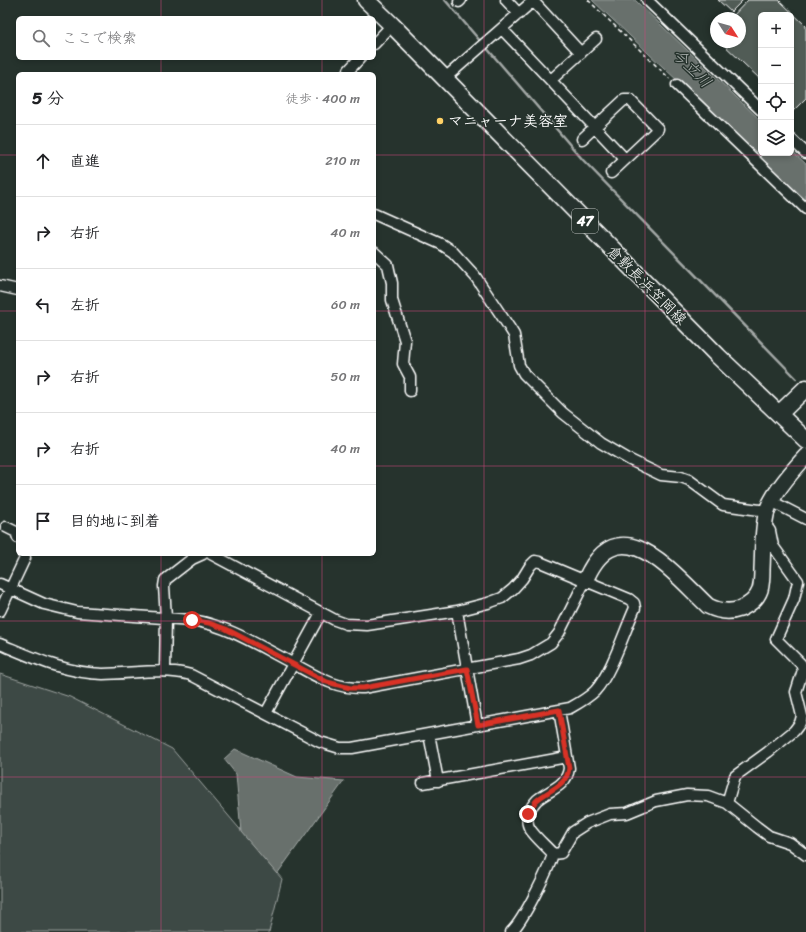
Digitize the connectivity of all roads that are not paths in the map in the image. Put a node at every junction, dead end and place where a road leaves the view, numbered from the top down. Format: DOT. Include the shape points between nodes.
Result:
graph roads {
  1 [pos="366,0"];
  2 [pos="506,0"];
  3 [pos="647,0"];
  4 [pos="519,14"];
  5 [pos="392,25"];
  6 [pos="502,29"];
  7 [pos="596,39"];
  8 [pos="376,42"];
  9 [pos="581,53"];
  10 [pos="358,60"];
  11 [pos="348,72"];
  12 [pos="444,79"];
  13 [pos="551,80"];
  14 [pos="677,85"];
  15 [pos="758,107"];
  16 [pos="596,127"];
  17 [pos="582,139"];
  18 [pos="794,142"];
  19 [pos="806,153"];
  20 [pos="625,159"];
  21 [pos="611,173"];
  22 [pos="806,209"];
  23 [pos="376,217"];
  24 [pos="376,254"];
  25 [pos="0,286"];
  26 [pos="16,290"];
  27 [pos="806,388"];
  28 [pos="410,392"];
  29 [pos="779,414"];
  30 [pos="806,440"];
  31 [pos="806,456"];
  32 [pos="768,512"];
  33 [pos="806,519"];
  34 [pos="6,527"];
  35 [pos="16,532"];
  36 [pos="24,556"];
  37 [pos="199,556"];
  38 [pos="214,556"];
  39 [pos="585,581"];
  40 [pos="0,584"];
  41 [pos="10,589"];
  42 [pos="0,610"];
  43 [pos="457,611"];
  44 [pos="322,613"];
  45 [pos="166,618"];
  46 [pos="0,644"];
  47 [pos="293,664"];
  48 [pos="467,669"];
  49 [pos="165,671"];
  50 [pos="559,710"];
  51 [pos="266,713"];
  52 [pos="478,725"];
  53 [pos="429,734"];
  54 [pos="567,758"];
  55 [pos="438,781"];
  56 [pos="423,783"];
  57 [pos="727,803"];
  58 [pos="553,854"];
  59 [pos="806,855"];
  60 [pos="511,932"];
  1 -- 5 [label="main road, 倉敷長浜笠岡線 / 47"];
  2 -- 4 [label="street"];
  3 -- 15 [label="street"];
  4 -- 6 [label="street"];
  4 -- 9 [label="street" via="533,1"];
  5 -- 8 [label="street"];
  5 -- 12 [label="main road, 倉敷長浜笠岡線 / 47"];
  6 -- 12 [label="street"];
  6 -- 13 [label="street"];
  7 -- 9 [label="street"];
  9 -- 13 [label="street"];
  10 -- 11 [label="street"];
  12 -- 29 [label="main road, 倉敷長浜笠岡線 / 47" via="718,356"];
  13 -- 16 [label="street"];
  14 -- 22 [label="street"];
  16 -- 17 [label="street"];
  16 -- 20 [label="street"];
  16 -- 20 [label="street" via="624,100 630,100 658,129"];
  18 -- 19 [label="street"];
  20 -- 21 [label="street"];
  23 -- 32 [label="street" via="384,217 453,252 475,276 514,335 519,365 524,374 563,413 601,443 661,475 689,480 723,505"];
  24 -- 28 [label="street" via="388,265 392,300 404,341 404,364 410,377"];
  25 -- 26 [label="street"];
  27 -- 29 [label="main road"];
  29 -- 30 [label="main road, 倉敷長浜笠岡線 / 47"];
  31 -- 32 [label="street"];
  32 -- 33 [label="street"];
  32 -- 39 [label="street" via="760,591 754,600 738,610 722,611 708,606 656,557 636,547 616,547 606,551 591,568"];
  32 -- 57 [label="street" via="773,546 798,581 794,599 776,639 801,664 803,670 796,692 802,716 794,731 735,776"];
  34 -- 35 [label="street"];
  36 -- 41 [label="street"];
  37 -- 45 [label="street" via="165,580"];
  38 -- 44 [label="street"];
  39 -- 43 [label="street" via="535,561 522,579 502,598"];
  39 -- 48 [label="street" via="559,633 551,643 519,659"];
  39 -- 50 [label="street" via="629,599 635,608 604,679 594,692 582,701 570,708"];
  40 -- 41 [label="street"];
  41 -- 42 [label="street"];
  41 -- 45 [label="street" via="44,604 77,612"];
  43 -- 44 [label="street" via="367,625 346,624"];
  43 -- 48 [label="street"];
  44 -- 47 [label="street"];
  45 -- 47 [label="street" via="209,623 226,629"];
  45 -- 49 [label="street"];
  46 -- 49 [label="street" via="50,665 85,672 103,674"];
  47 -- 48 [label="street" via="327,682 350,688 363,688"];
  47 -- 51 [label="street"];
  48 -- 52 [label="street"];
  49 -- 51 [label="street" via="191,674"];
  50 -- 52 [label="street"];
  50 -- 54 [label="street"];
  51 -- 53 [label="street" via="320,742 340,748"];
  52 -- 53 [label="street"];
  53 -- 55 [label="street"];
  54 -- 55 [label="street"];
  54 -- 58 [label="street" via="568,774 553,790 537,800 528,814 529,828"];
  55 -- 56 [label="street"];
  57 -- 58 [label="street" via="708,796 687,795 656,801 627,814 610,814 573,832 561,853"];
  57 -- 59 [label="street" via="769,836 790,843"];
  58 -- 60 [label="street" via="524,913"];
}
